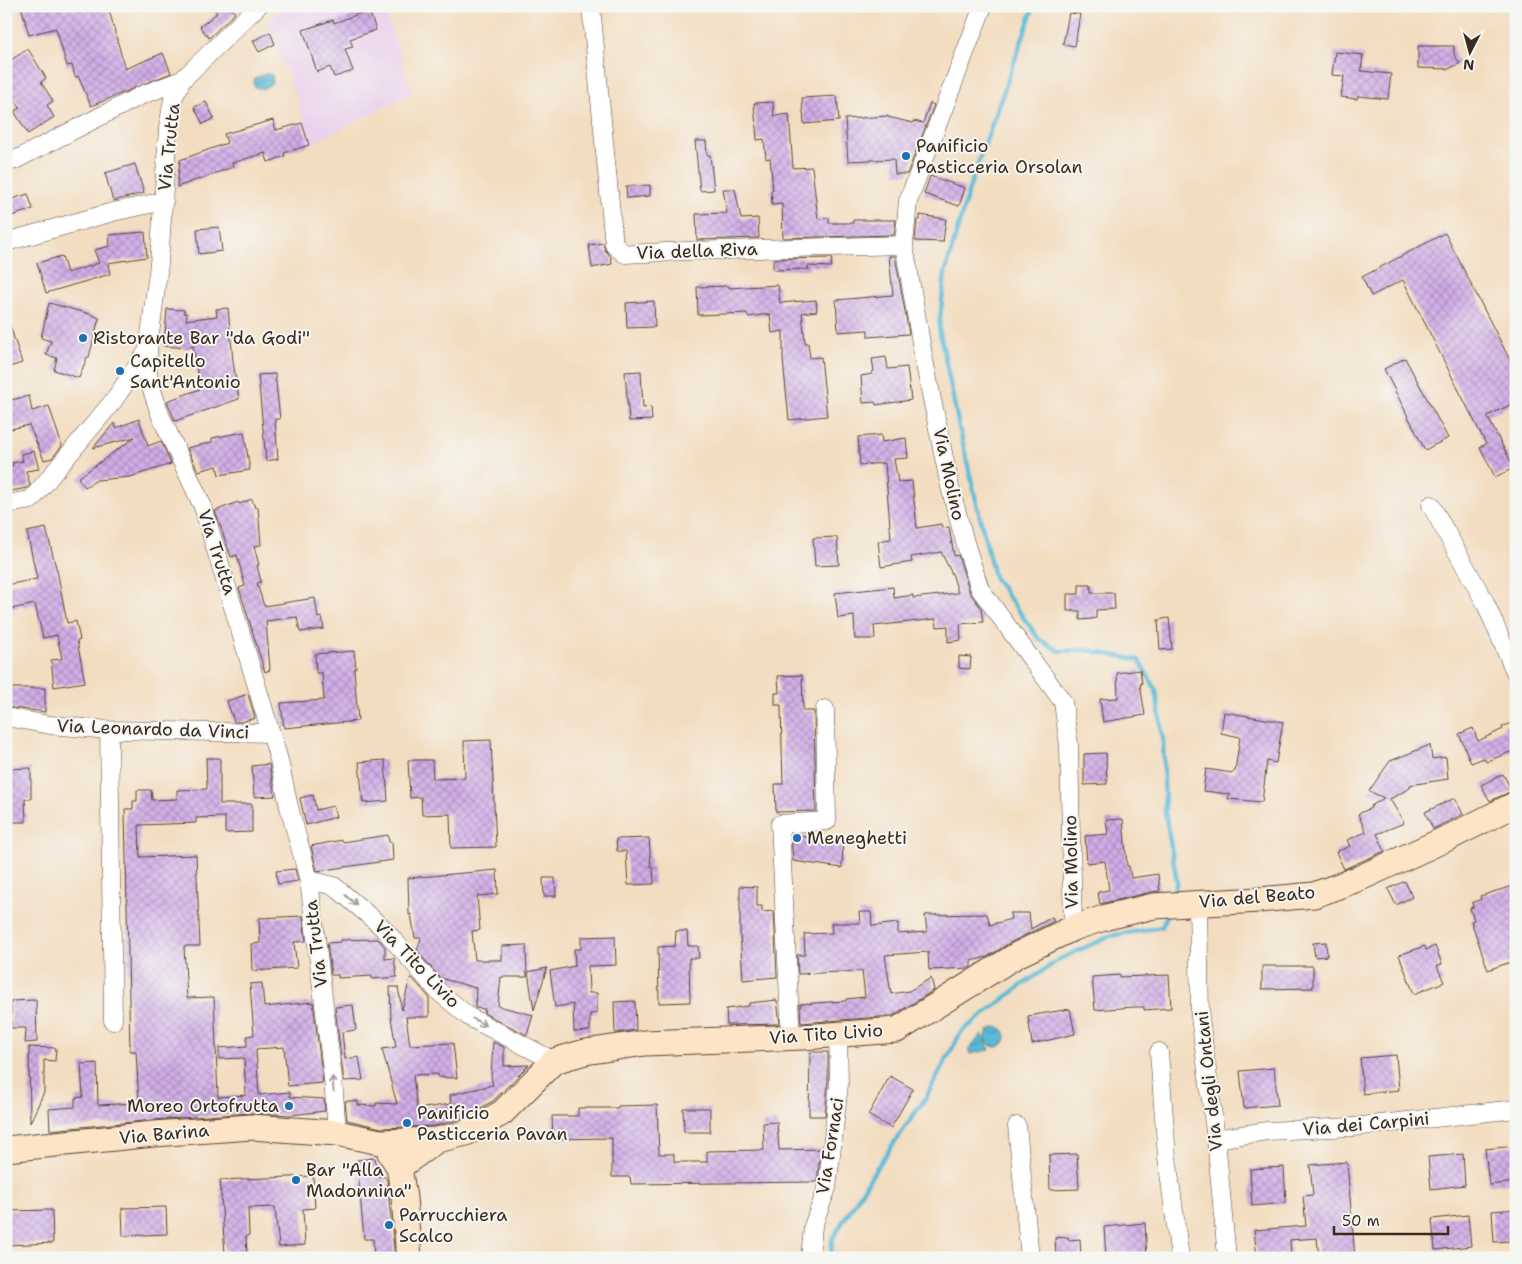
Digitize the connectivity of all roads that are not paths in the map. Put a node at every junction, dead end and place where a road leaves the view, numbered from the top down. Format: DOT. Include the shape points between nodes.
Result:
graph roads {
  1 [pos="258,6"];
  2 [pos="590,6"];
  3 [pos="983,6"];
  4 [pos="182,80"];
  5 [pos="6,163"];
  6 [pos="164,201"];
  7 [pos="6,242"];
  8 [pos="904,245"];
  9 [pos="148,350"];
  10 [pos="6,504"];
  11 [pos="1431,505"];
  12 [pos="1516,674"];
  13 [pos="825,709"];
  14 [pos="6,717"];
  15 [pos="109,730"];
  16 [pos="271,733"];
  17 [pos="1516,804"];
  18 [pos="308,880"];
  19 [pos="1189,904"];
  20 [pos="1073,928"];
  21 [pos="113,1021"];
  22 [pos="838,1033"];
  23 [pos="791,1038"];
  24 [pos="1159,1052"];
  25 [pos="554,1061"];
  26 [pos="1516,1110"];
  27 [pos="1017,1126"];
  28 [pos="337,1133"];
  29 [pos="1216,1139"];
  30 [pos="437,1140"];
  31 [pos="380,1142"];
  32 [pos="6,1149"];
  33 [pos="399,1167"];
  34 [pos="409,1258"];
  35 [pos="810,1258"];
  36 [pos="1030,1258"];
  37 [pos="1180,1258"];
  38 [pos="1227,1258"];
  1 -- 4 [label="street, Via Trutta"];
  2 -- 8 [label="street, Via della Riva" via="614,245 625,254"];
  3 -- 8 [label="street, Via Molino" via="908,201"];
  4 -- 5 [label="street" via="142,95"];
  4 -- 6 [label="street, Via Trutta" via="173,99 168,128"];
  6 -- 7 [label="street"];
  6 -- 9 [label="street, Via Trutta"];
  8 -- 20 [label="street, Via Molino" via="950,487 980,589 1064,702 1069,746"];
  9 -- 10 [label="street" via="114,400 31,500"];
  9 -- 16 [label="street, Via Trutta" via="148,378 161,417 203,507"];
  11 -- 12 [label="street" via="1485,602"];
  13 -- 23 [label="street" via="827,821 780,824"];
  14 -- 15 [label="street, Via Leonardo da Vinci"];
  15 -- 16 [label="street, Via Leonardo da Vinci"];
  15 -- 21 [label="street"];
  16 -- 18 [label="street, Via Trutta"];
  17 -- 19 [label="street, Via del Beato" via="1360,878 1314,895"];
  18 -- 25 [label="street, Via Tito Livio, one-way" via="334,886 360,908 383,928 437,990 469,1017"];
  28 -- 18 [label="street, Via Trutta, one-way"];
  19 -- 20 [label="street, Via del Beato" via="1154,906"];
  19 -- 29 [label="street, Via degli Ontani"];
  20 -- 22 [label="street, Via Tito Livio" via="1017,956 897,1030"];
  22 -- 23 [label="street, Via Tito Livio"];
  22 -- 35 [label="street, Via Fornaci" via="839,1084 827,1188 813,1226"];
  23 -- 25 [label="street, Via Tito Livio" via="645,1043 585,1052"];
  24 -- 37 [label="street" via="1167,1157"];
  25 -- 30 [label="street, Via Tito Livio" via="502,1113 466,1133"];
  26 -- 29 [label="street, Via dei Carpini" via="1267,1131"];
  27 -- 36 [label="street"];
  28 -- 31 [label="street, Via Barina"];
  28 -- 32 [label="street, Via Barina" via="242,1127"];
  29 -- 38 [label="street, Via degli Ontani"];
  30 -- 31 [label="street, Via Tito Livio"];
  30 -- 33 [label="street, Via Tito Livio"];
  31 -- 33 [label="street"];
  33 -- 34 [label="street"];
}
